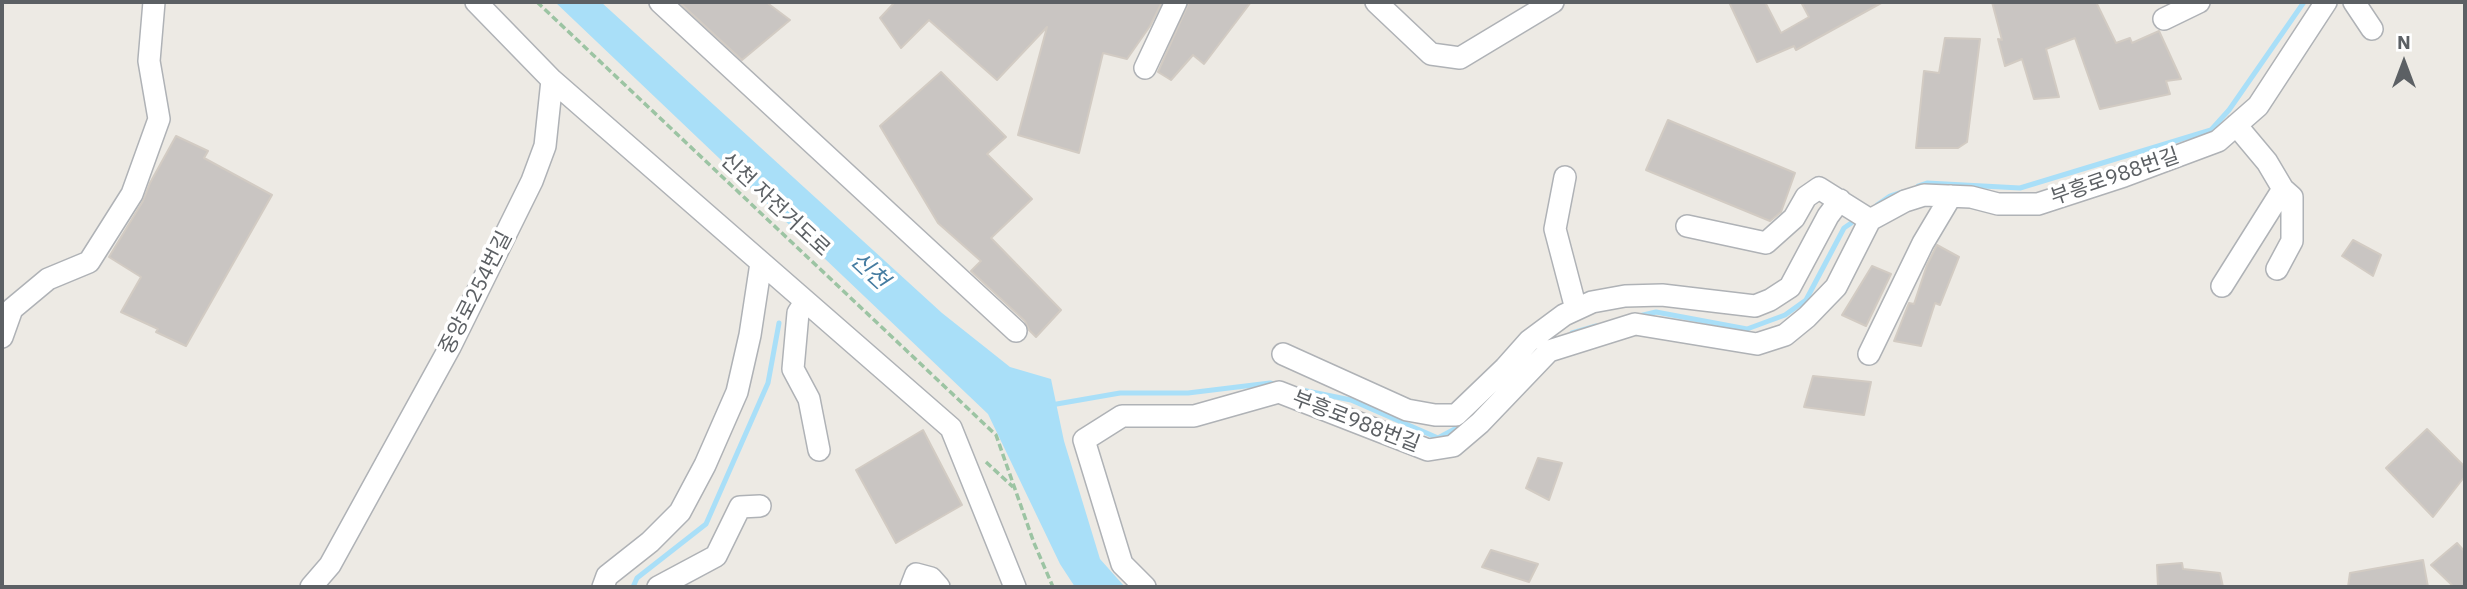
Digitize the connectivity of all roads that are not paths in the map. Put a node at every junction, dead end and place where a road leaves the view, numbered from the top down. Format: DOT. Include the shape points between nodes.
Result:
graph roads {
  1 [pos="154,2"];
  2 [pos="476,2"];
  3 [pos="660,2"];
  4 [pos="1176,2"];
  5 [pos="1376,2"];
  6 [pos="1553,2"];
  7 [pos="2199,2"];
  8 [pos="2326,2"];
  9 [pos="2354,2"];
  10 [pos="2164,19"];
  11 [pos="2372,29"];
  12 [pos="1145,68"];
  13 [pos="552,80"];
  14 [pos="2236,125"];
  15 [pos="1565,177"];
  16 [pos="2283,189"];
  17 [pos="1951,196"];
  18 [pos="1840,200"];
  19 [pos="1870,220"];
  20 [pos="1687,226"];
  21 [pos="761,263"];
  22 [pos="2277,269"];
  23 [pos="2222,286"];
  24 [pos="806,302"];
  25 [pos="1576,309"];
  26 [pos="1016,331"];
  27 [pos="2,337"];
  28 [pos="1283,354"];
  29 [pos="1869,354"];
  30 [pos="818,450"];
  31 [pos="760,506"];
  32 [pos="311,587"];
  33 [pos="603,587"];
  34 [pos="658,587"];
  35 [pos="911,587"];
  36 [pos="939,587"];
  37 [pos="1015,587"];
  38 [pos="1145,587"];
  1 -- 27 [label="street" via="149,61 159,119 132,194 89,262 48,279 12,309"];
  2 -- 13 [label="street"];
  3 -- 26 [label="street"];
  4 -- 12 [label="street"];
  5 -- 6 [label="street" via="1431,54 1460,58"];
  7 -- 10 [label="street"];
  8 -- 14 [label="street, 부흥로988번길" via="2258,106"];
  9 -- 11 [label="street"];
  13 -- 21 [label="street"];
  13 -- 32 [label="street, 중앙로254번길" via="544,146 532,181 450,347 330,565"];
  14 -- 16 [label="street"];
  14 -- 17 [label="street, 부흥로988번길" via="2218,141 2038,204 1998,204"];
  15 -- 25 [label="street" via="1555,229"];
  16 -- 22 [label="street" via="2292,197 2292,241"];
  16 -- 23 [label="street"];
  17 -- 19 [label="street, 부흥로988번길" via="1924,194"];
  17 -- 29 [label="street"];
  18 -- 19 [label="street"];
  18 -- 20 [label="street" via="1819,188 1766,243"];
  18 -- 25 [label="street" via="1790,286 1770,300 1755,306 1662,295 1625,296"];
  19 -- 38 [label="street, 부흥로988번길" via="1836,287 1785,335 1756,344 1635,324 1549,351 1453,446 1428,450 1279,392 1194,416 1122,416 1084,440 1122,564"];
  21 -- 24 [label="street"];
  21 -- 33 [label="street" via="737,391 705,465 680,512 607,576"];
  24 -- 30 [label="street" via="798,313 793,369 809,399"];
  24 -- 37 [label="street" via="951,428"];
  25 -- 28 [label="street" via="1529,341 1456,415 1407,410"];
  31 -- 34 [label="street" via="740,507 716,556"];
  35 -- 36 [label="street" via="916,574 931,578"];
}
